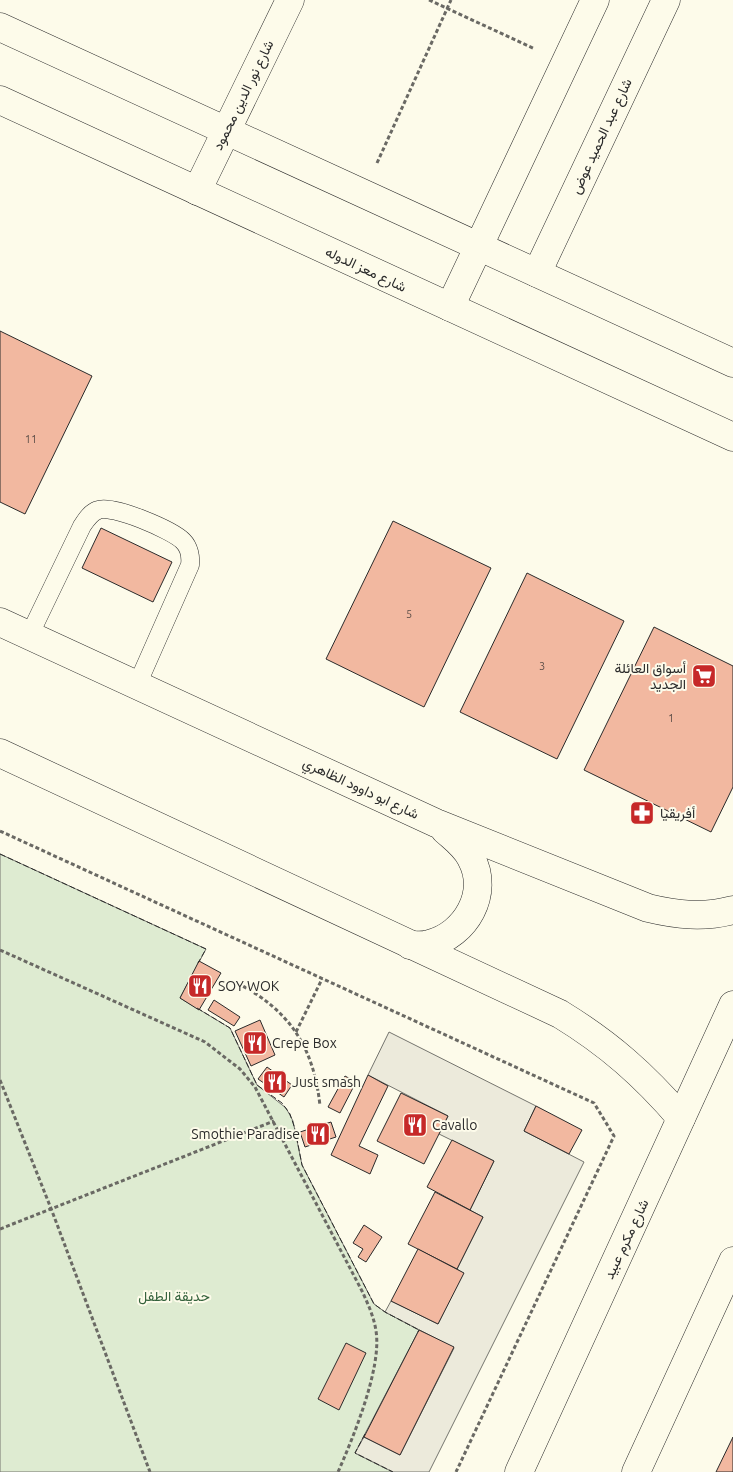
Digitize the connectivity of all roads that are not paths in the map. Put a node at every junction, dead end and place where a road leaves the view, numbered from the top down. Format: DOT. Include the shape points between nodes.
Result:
graph roads {
  1 [pos="290,0"];
  2 [pos="595,0"];
  3 [pos="666,0"];
  4 [pos="0,27"];
  5 [pos="0,100"];
  6 [pos="226,130"];
  7 [pos="197,191"];
  8 [pos="477,246"];
  9 [pos="537,272"];
  10 [pos="450,307"];
  11 [pos="733,363"];
  12 [pos="733,437"];
  13 [pos="0,622"];
  14 [pos="29,636"];
  15 [pos="138,685"];
  16 [pos="0,753"];
  17 [pos="436,823"];
  18 [pos="733,910"];
  19 [pos="410,945"];
  20 [pos="733,1005"];
  21 [pos="681,1118"];
  22 [pos="733,1261"];
  23 [pos="519,1472"];
  24 [pos="636,1472"];
  1 -- 6 [label="street, شارع نور الدين محمود"];
  2 -- 8 [label="street"];
  3 -- 9 [label="street, شارع عبد الحميد عوض"];
  4 -- 6 [label="street"];
  5 -- 7 [label="street, شارع معز الدوله"];
  6 -- 7 [label="street, شارع نور الدين محمود"];
  6 -- 8 [label="street"];
  7 -- 10 [label="street, شارع معز الدوله"];
  8 -- 9 [label="street"];
  8 -- 10 [label="street"];
  9 -- 11 [label="street"];
  10 -- 12 [label="street, شارع معز الدوله"];
  13 -- 14 [label="street, شارع ابو داوود الظاهري"];
  14 -- 15 [label="street, شارع ابو داوود الظاهري"];
  14 -- 15 [label="lane" via="88,516 97,510 118,510 176,535 188,548 190,566"];
  15 -- 17 [label="street, شارع ابو داوود الظاهري"];
  16 -- 19 [label="street"];
  17 -- 18 [label="street, شارع ابو داوود الظاهري" via="648,908 694,916"];
  17 -- 19 [label="street" via="462,844 472,859 477,895 471,912 453,933 428,945"];
  19 -- 21 [label="street" via="560,1014 591,1033 621,1055"];
  20 -- 21 [label="street, شارع مكرم عبيد"];
  21 -- 23 [label="street, شارع مكرم عبيد"];
  22 -- 24 [label="street"];
}
